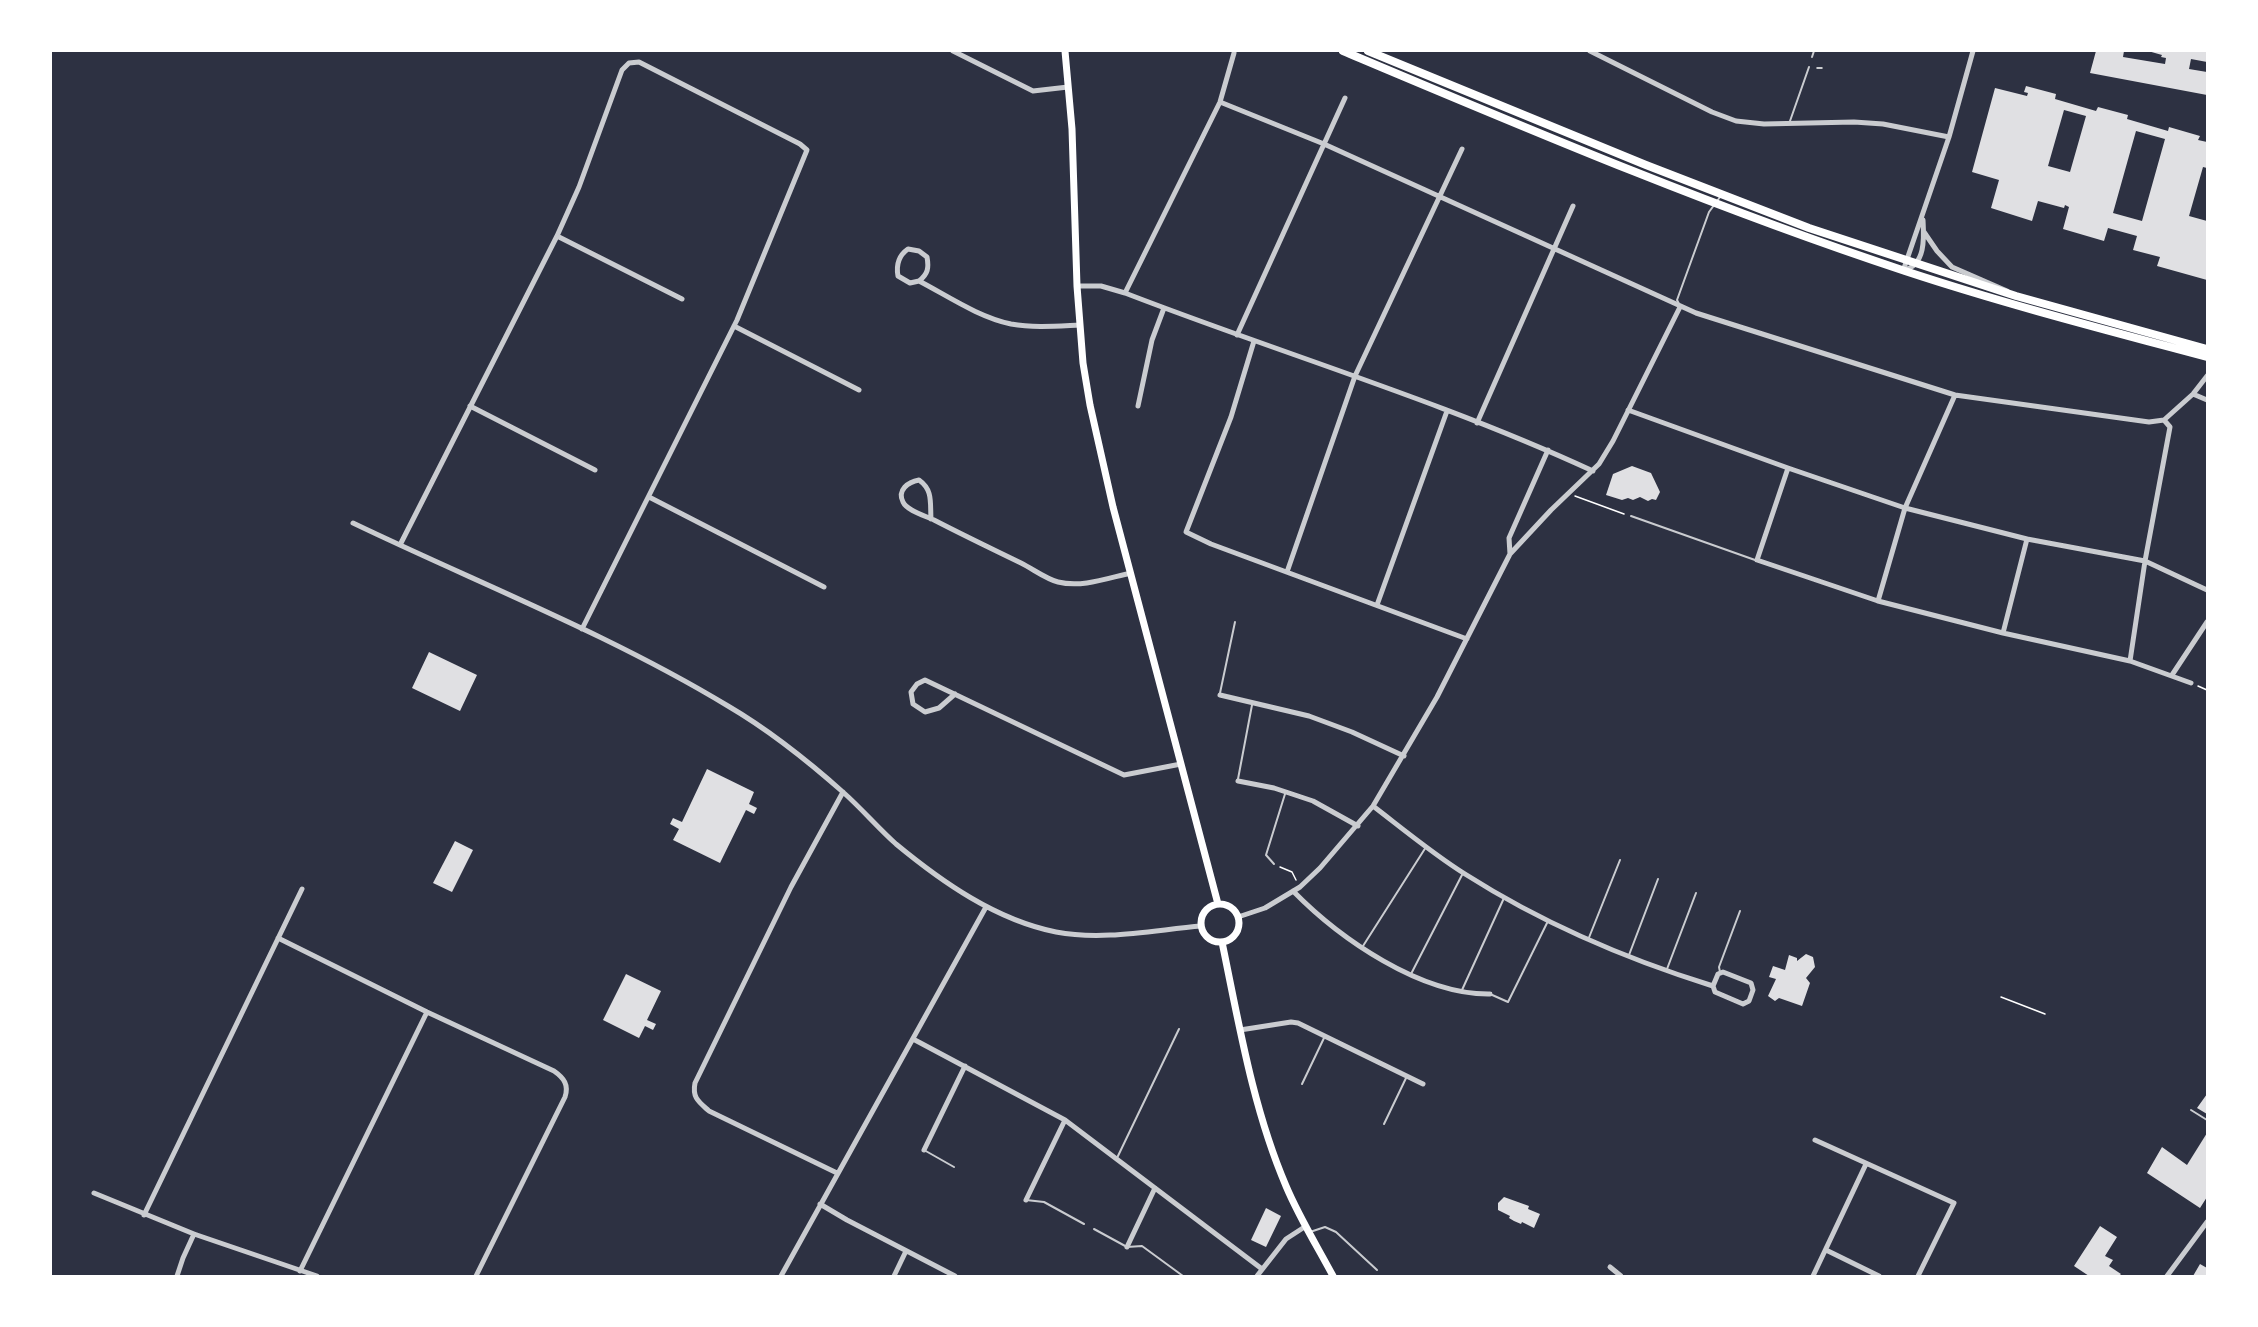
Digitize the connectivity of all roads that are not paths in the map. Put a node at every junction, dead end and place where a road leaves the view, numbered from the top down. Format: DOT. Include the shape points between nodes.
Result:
graph roads {
  1 [pos="953,51"];
  2 [pos="1065,51"];
  3 [pos="1343,51"];
  4 [pos="1368,51"];
  5 [pos="1590,51"];
  6 [pos="1814,51"];
  7 [pos="1972,51"];
  8 [pos="1234,53"];
  9 [pos="1812,57"];
  10 [pos="1809,67"];
  11 [pos="1068,87"];
  12 [pos="1345,98"];
  13 [pos="1220,102"];
  14 [pos="1789,124"];
  15 [pos="1949,136"];
  16 [pos="1324,144"];
  17 [pos="1462,149"];
  18 [pos="1440,197"];
  19 [pos="1719,199"];
  20 [pos="1573,206"];
  21 [pos="1923,218"];
  22 [pos="1924,232"];
  23 [pos="557,236"];
  24 [pos="1555,250"];
  25 [pos="1907,261"];
  26 [pos="1916,264"];
  27 [pos="1903,271"];
  28 [pos="919,281"];
  29 [pos="1077,286"];
  30 [pos="1125,293"];
  31 [pos="2016,296"];
  32 [pos="682,299"];
  33 [pos="1680,307"];
  34 [pos="1164,308"];
  35 [pos="1080,325"];
  36 [pos="734,326"];
  37 [pos="1238,335"];
  38 [pos="1254,341"];
  39 [pos="2207,349"];
  40 [pos="2207,357"];
  41 [pos="1355,376"];
  42 [pos="2207,376"];
  43 [pos="859,390"];
  44 [pos="2193,394"];
  45 [pos="1955,395"];
  46 [pos="2207,400"];
  47 [pos="470,406"];
  48 [pos="1138,406"];
  49 [pos="1628,410"];
  50 [pos="1447,411"];
  51 [pos="2164,420"];
  52 [pos="1477,423"];
  53 [pos="1548,450"];
  54 [pos="1788,468"];
  55 [pos="595,470"];
  56 [pos="1593,471"];
  57 [pos="649,497"];
  58 [pos="1905,508"];
  59 [pos="1631,516"];
  60 [pos="931,519"];
  61 [pos="354,523"];
  62 [pos="2027,539"];
  63 [pos="400,545"];
  64 [pos="1510,554"];
  65 [pos="1757,560"];
  66 [pos="2145,561"];
  67 [pos="1287,572"];
  68 [pos="1131,573"];
  69 [pos="824,587"];
  70 [pos="2207,590"];
  71 [pos="1878,601"];
  72 [pos="1377,605"];
  73 [pos="1235,622"];
  74 [pos="2207,622"];
  75 [pos="582,629"];
  76 [pos="2003,633"];
  77 [pos="1467,639"];
  78 [pos="2130,661"];
  79 [pos="2172,675"];
  80 [pos="2192,683"];
  81 [pos="955,694"];
  82 [pos="1220,695"];
  83 [pos="1252,702"];
  84 [pos="1404,756"];
  85 [pos="1181,764"];
  86 [pos="1238,781"];
  87 [pos="843,792"];
  88 [pos="1286,792"];
  89 [pos="1373,806"];
  90 [pos="1358,826"];
  91 [pos="1426,846"];
  92 [pos="1620,860"];
  93 [pos="1274,864"];
  94 [pos="1463,873"];
  95 [pos="1658,879"];
  96 [pos="302,889"];
  97 [pos="1293,891"];
  98 [pos="1696,893"];
  99 [pos="1504,898"];
  100 [pos="1218,904"];
  101 [pos="986,907"];
  102 [pos="1740,911"];
  103 [pos="1238,917"];
  104 [pos="1548,921"];
  105 [pos="1201,926"];
  106 [pos="278,938"];
  107 [pos="1588,940"];
  108 [pos="1222,942"];
  109 [pos="1361,948"];
  110 [pos="1628,957"];
  111 [pos="1666,972"];
  112 [pos="1720,972"];
  113 [pos="1411,974"];
  114 [pos="1713,986"];
  115 [pos="1460,993"];
  116 [pos="1490,994"];
  117 [pos="427,1012"];
  118 [pos="1179,1029"];
  119 [pos="1240,1030"];
  120 [pos="1325,1036"];
  121 [pos="913,1039"];
  122 [pos="965,1066"];
  123 [pos="1407,1076"];
  124 [pos="1302,1084"];
  125 [pos="1423,1084"];
  126 [pos="2191,1110"];
  127 [pos="1065,1120"];
  128 [pos="2207,1120"];
  129 [pos="1383,1124"];
  130 [pos="1815,1140"];
  131 [pos="924,1150"];
  132 [pos="1117,1158"];
  133 [pos="1866,1164"];
  134 [pos="954,1167"];
  135 [pos="837,1173"];
  136 [pos="1155,1188"];
  137 [pos="94,1193"];
  138 [pos="1026,1200"];
  139 [pos="820,1204"];
  140 [pos="144,1215"];
  141 [pos="2207,1222"];
  142 [pos="1084,1224"];
  143 [pos="1094,1229"];
  144 [pos="1308,1229"];
  145 [pos="194,1234"];
  146 [pos="1127,1247"];
  147 [pos="1826,1250"];
  148 [pos="906,1251"];
  149 [pos="1610,1268"];
  150 [pos="1262,1269"];
  151 [pos="1377,1270"];
  152 [pos="300,1271"];
  153 [pos="177,1276"];
  154 [pos="317,1276"];
  155 [pos="476,1276"];
  156 [pos="781,1276"];
  157 [pos="894,1276"];
  158 [pos="955,1276"];
  159 [pos="1183,1276"];
  160 [pos="1257,1276"];
  161 [pos="1333,1276"];
  162 [pos="1621,1276"];
  163 [pos="1813,1276"];
  164 [pos="1879,1276"];
  165 [pos="1918,1276"];
  166 [pos="2167,1276"];
  1 -- 11 [label="street" via="1033,91"];
  2 -- 11 [label="main road"];
  3 -- 19 [label="main road" via="1609,162"];
  4 -- 19 [label="main road"];
  5 -- 14 [label="street" via="1736,121"];
  6 -- 9 [label="lane"];
  7 -- 15 [label="street"];
  8 -- 13 [label="street"];
  10 -- 14 [label="lane"];
  11 -- 29 [label="main road"];
  12 -- 16 [label="street"];
  13 -- 16 [label="street"];
  13 -- 30 [label="street"];
  14 -- 15 [label="street" via="1883,124"];
  15 -- 21 [label="street"];
  16 -- 18 [label="street"];
  16 -- 37 [label="street"];
  17 -- 18 [label="street"];
  18 -- 24 [label="street"];
  18 -- 41 [label="street"];
  19 -- 25 [label="main road"];
  19 -- 27 [label="main road"];
  19 -- 33 [label="lane" via="1709,212 1694,251 1677,300"];
  20 -- 24 [label="street"];
  21 -- 22 [label="street"];
  21 -- 25 [label="street"];
  22 -- 26 [label="street"];
  22 -- 31 [label="street" via="1952,267"];
  23 -- 32 [label="street"];
  23 -- 36 [label="street" via="622,70 629,63 639,62 807,150"];
  23 -- 47 [label="street"];
  24 -- 33 [label="street"];
  24 -- 52 [label="street"];
  25 -- 26 [label="main road"];
  25 -- 27 [label="street"];
  26 -- 27 [label="street"];
  26 -- 31 [label="main road"];
  27 -- 40 [label="main road"];
  28 -- 28 [label="street" via="910,283 898,276 896,268 908,249 927,257 929,267"];
  28 -- 35 [label="street" via="981,314 1010,324"];
  29 -- 30 [label="street" via="1101,286"];
  29 -- 35 [label="main road"];
  30 -- 34 [label="street"];
  31 -- 39 [label="main road"];
  33 -- 45 [label="street"];
  33 -- 49 [label="street"];
  34 -- 37 [label="street"];
  34 -- 48 [label="street" via="1152,340"];
  35 -- 68 [label="main road" via="1096,437"];
  36 -- 43 [label="street"];
  36 -- 57 [label="street"];
  37 -- 38 [label="street"];
  38 -- 41 [label="street"];
  38 -- 67 [label="street" via="1231,417 1186,532"];
  41 -- 50 [label="street"];
  41 -- 67 [label="street"];
  42 -- 44 [label="street"];
  44 -- 46 [label="street"];
  44 -- 51 [label="street"];
  45 -- 51 [label="street" via="2136,421"];
  45 -- 58 [label="street"];
  47 -- 55 [label="street"];
  47 -- 63 [label="street"];
  49 -- 54 [label="street"];
  49 -- 56 [label="street"];
  50 -- 52 [label="street"];
  50 -- 72 [label="street"];
  51 -- 66 [label="street" via="2170,427"];
  52 -- 53 [label="street"];
  53 -- 56 [label="street"];
  53 -- 64 [label="street" via="1509,538"];
  54 -- 58 [label="street"];
  54 -- 65 [label="street"];
  56 -- 64 [label="street"];
  57 -- 69 [label="street"];
  57 -- 75 [label="street"];
  58 -- 62 [label="street"];
  58 -- 71 [label="street"];
  59 -- 65 [label="lane"];
  60 -- 60 [label="street" via="903,502 901,494 911,482 919,480 927,486 931,494"];
  60 -- 68 [label="street" via="1057,582 1077,584"];
  61 -- 63 [label="street"];
  62 -- 66 [label="street"];
  62 -- 76 [label="street"];
  63 -- 75 [label="street"];
  64 -- 77 [label="street"];
  65 -- 71 [label="street"];
  66 -- 70 [label="street"];
  66 -- 78 [label="street"];
  67 -- 72 [label="street"];
  68 -- 85 [label="main road"];
  71 -- 76 [label="street"];
  72 -- 77 [label="street"];
  73 -- 82 [label="lane"];
  74 -- 79 [label="street"];
  75 -- 87 [label="street" via="732,708"];
  76 -- 78 [label="street"];
  77 -- 84 [label="street"];
  78 -- 79 [label="street"];
  79 -- 80 [label="street"];
  81 -- 81 [label="street" via="925,680 911,692 913,704 925,712 939,708"];
  81 -- 85 [label="street" via="1124,775"];
  82 -- 83 [label="street"];
  83 -- 84 [label="street" via="1341,727"];
  83 -- 86 [label="lane"];
  84 -- 89 [label="street"];
  85 -- 100 [label="main road"];
  86 -- 88 [label="street"];
  87 -- 101 [label="street" via="896,843"];
  87 -- 135 [label="street" via="802,865 693,1092 710,1112"];
  88 -- 90 [label="street" via="1313,801"];
  88 -- 93 [label="lane" via="1266,855"];
  89 -- 90 [label="street"];
  89 -- 91 [label="street"];
  90 -- 97 [label="street"];
  91 -- 94 [label="street"];
  91 -- 109 [label="lane"];
  92 -- 107 [label="lane"];
  94 -- 99 [label="street"];
  94 -- 113 [label="lane"];
  95 -- 110 [label="lane"];
  96 -- 106 [label="street"];
  97 -- 103 [label="street" via="1265,908"];
  97 -- 109 [label="street"];
  98 -- 111 [label="lane"];
  99 -- 104 [label="street"];
  99 -- 115 [label="lane"];
  100 -- 103 [label="main road" via="1226,905"];
  100 -- 105 [label="main road" via="1208,908"];
  101 -- 105 [label="street" via="1035,926 1074,934"];
  101 -- 121 [label="street"];
  102 -- 112 [label="lane"];
  103 -- 108 [label="main road" via="1236,933"];
  104 -- 107 [label="street"];
  104 -- 116 [label="lane" via="1508,1002"];
  105 -- 108 [label="main road" via="1205,935"];
  106 -- 117 [label="street"];
  106 -- 140 [label="street"];
  107 -- 110 [label="street"];
  108 -- 119 [label="main road"];
  109 -- 113 [label="street"];
  110 -- 111 [label="street"];
  111 -- 114 [label="street"];
  112 -- 114 [label="street"];
  112 -- 114 [label="street" via="1751,983 1749,1000 1743,1004 1715,992"];
  113 -- 115 [label="street"];
  115 -- 116 [label="street"];
  117 -- 152 [label="street"];
  117 -- 155 [label="street" via="554,1071 567,1090"];
  118 -- 132 [label="lane"];
  119 -- 120 [label="street" via="1291,1022"];
  119 -- 144 [label="main road" via="1271,1145"];
  120 -- 123 [label="street"];
  120 -- 124 [label="lane"];
  121 -- 122 [label="street"];
  121 -- 135 [label="street"];
  122 -- 127 [label="street"];
  122 -- 131 [label="street"];
  123 -- 125 [label="street"];
  123 -- 129 [label="lane"];
  126 -- 128 [label="lane"];
  127 -- 132 [label="street"];
  127 -- 138 [label="street"];
  130 -- 133 [label="street"];
  131 -- 134 [label="lane"];
  132 -- 136 [label="street"];
  133 -- 147 [label="street"];
  133 -- 165 [label="street" via="1954,1203"];
  135 -- 139 [label="street"];
  136 -- 146 [label="street"];
  136 -- 150 [label="street"];
  137 -- 140 [label="street"];
  138 -- 142 [label="lane" via="1044,1202"];
  139 -- 148 [label="street"];
  139 -- 156 [label="street"];
  140 -- 145 [label="street"];
  141 -- 166 [label="street"];
  143 -- 146 [label="lane"];
  144 -- 150 [label="street" via="1286,1239"];
  144 -- 151 [label="lane" via="1325,1227 1336,1232"];
  144 -- 161 [label="main road"];
  145 -- 152 [label="street"];
  145 -- 153 [label="street"];
  146 -- 159 [label="lane" via="1142,1246"];
  147 -- 163 [label="street"];
  147 -- 164 [label="street"];
  148 -- 157 [label="street"];
  148 -- 158 [label="street"];
  149 -- 162 [label="street"];
  150 -- 160 [label="street"];
  152 -- 154 [label="street"];
}
